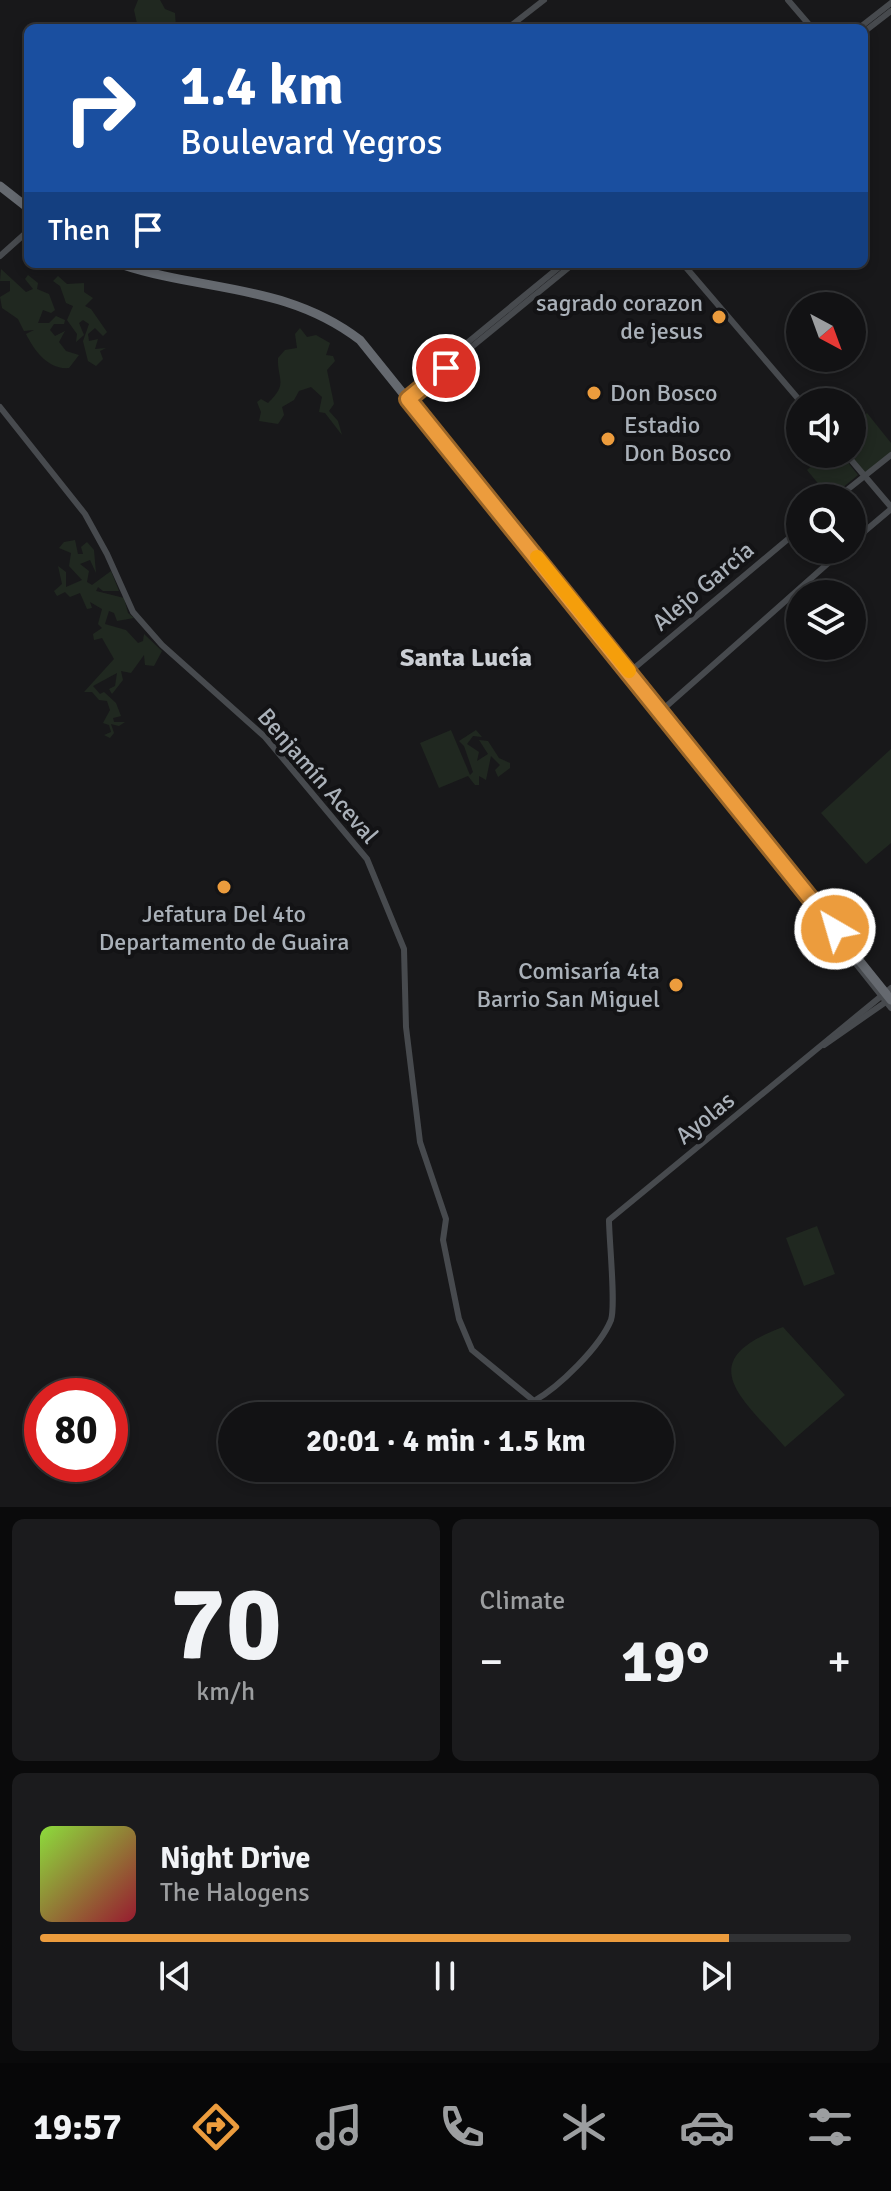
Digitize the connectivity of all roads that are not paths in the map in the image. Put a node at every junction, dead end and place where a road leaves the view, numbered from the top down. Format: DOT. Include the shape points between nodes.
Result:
graph roads {
  1 [pos="544,0"];
  2 [pos="788,0"];
  3 [pos="891,3"];
  4 [pos="891,11"];
  5 [pos="513,24"];
  6 [pos="809,24"];
  7 [pos="864,24"];
  8 [pos="868,29"];
  9 [pos="0,186"];
  10 [pos="24,205"];
  11 [pos="24,235"];
  12 [pos="0,256"];
  13 [pos="138,268"];
  14 [pos="558,268"];
  15 [pos="568,268"];
  16 [pos="686,268"];
  17 [pos="789,388"];
  18 [pos="407,396"];
  19 [pos="0,407"];
  20 [pos="891,455"];
  21 [pos="859,468"];
  22 [pos="865,475"];
  23 [pos="854,484"];
  24 [pos="891,508"];
  25 [pos="498,510"];
  26 [pos="866,530"];
  27 [pos="786,541"];
  28 [pos="827,564"];
  29 [pos="628,673"];
  30 [pos="661,711"];
  31 [pos="888,998"];
  32 [pos="611,1319"];
  1 -- 5 [label="main road"];
  2 -- 6 [label="main road"];
  3 -- 7 [label="main road"];
  4 -- 8 [label="main road"];
  9 -- 10 [label="highway"];
  11 -- 12 [label="main road"];
  13 -- 18 [label="highway" via="298,303 360,340"];
  14 -- 18 [label="main road"];
  15 -- 18 [label="main road"];
  16 -- 17 [label="main road"];
  18 -- 25 [label="highway"];
  19 -- 32 [label="main road, Benjamín Aceval" via="85,514 133,612 162,645 265,737 367,859 404,949 406,1027 420,1142 446,1219 443,1240 459,1319 472,1350 534,1401 560,1384"];
  20 -- 22 [label="main road"];
  21 -- 22 [label="main road"];
  22 -- 23 [label="main road"];
  22 -- 24 [label="main road"];
  24 -- 26 [label="main road"];
  25 -- 29 [label="highway"];
  25 -- 29 [label="main road" via="501,523"];
  27 -- 29 [label="main road, Alejo García"];
  28 -- 30 [label="main road"];
  29 -- 30 [label="highway"];
  29 -- 31 [label="main road"];
  30 -- 31 [label="highway"];
  31 -- 32 [label="main road, Ayolas" via="609,1220"];
}
